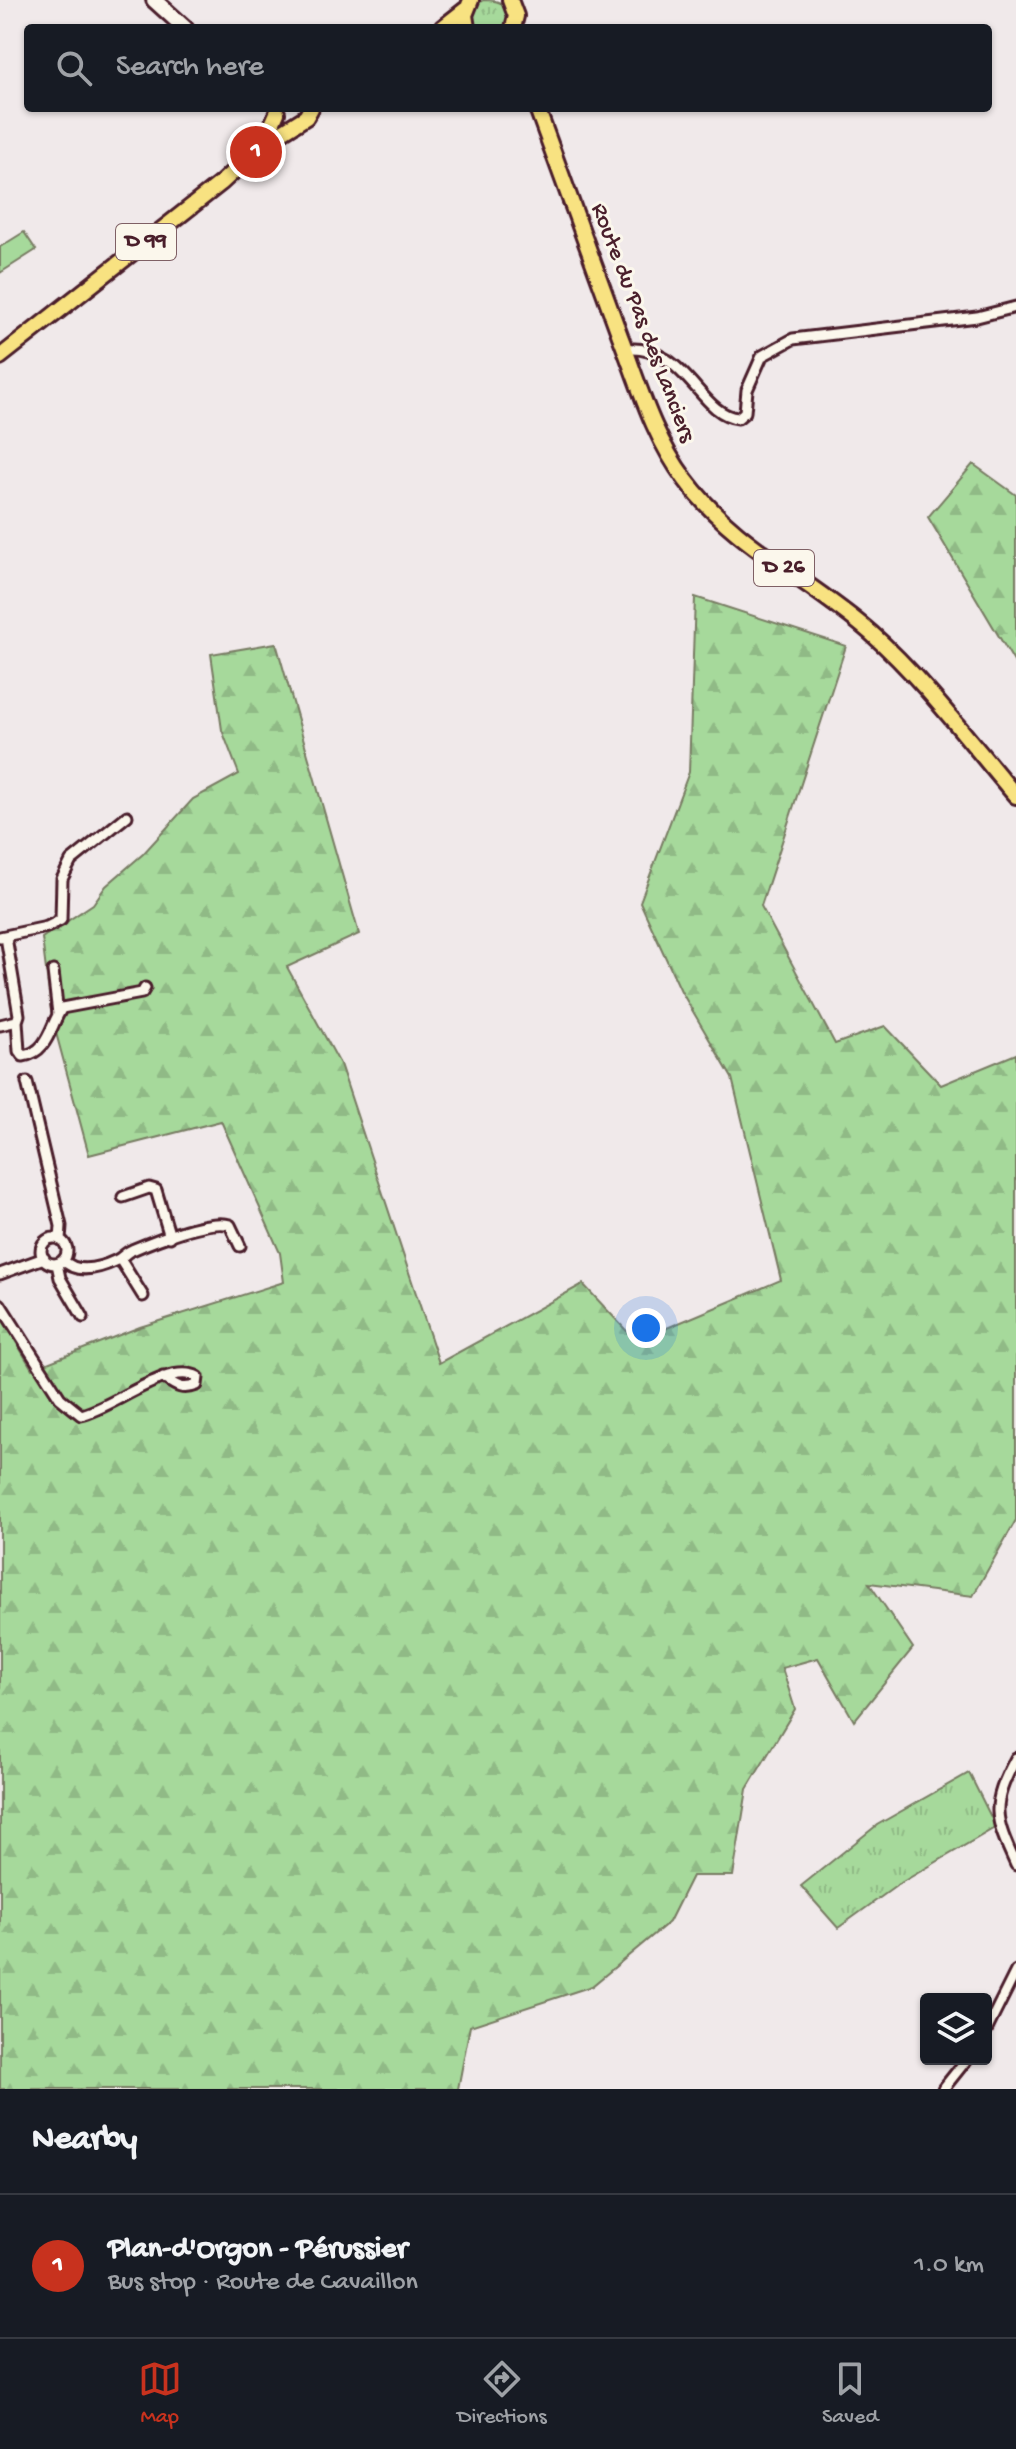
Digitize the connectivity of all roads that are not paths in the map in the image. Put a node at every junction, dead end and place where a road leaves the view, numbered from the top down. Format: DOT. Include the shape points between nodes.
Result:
graph roads {
  1 [pos="154,0"];
  2 [pos="510,0"];
  3 [pos="525,0"];
  4 [pos="468,5"];
  5 [pos="515,22"];
  6 [pos="181,24"];
  7 [pos="447,24"];
  8 [pos="276,112"];
  9 [pos="277,112"];
  10 [pos="309,112"];
  11 [pos="538,112"];
  12 [pos="295,123"];
  13 [pos="263,144"];
  14 [pos="1016,307"];
  15 [pos="625,349"];
  16 [pos="0,357"];
  17 [pos="1016,796"];
  18 [pos="127,816"];
  19 [pos="3,937"];
  20 [pos="53,971"];
  21 [pos="145,988"];
  22 [pos="58,1014"];
  23 [pos="17,1021"];
  24 [pos="0,1025"];
  25 [pos="27,1082"];
  26 [pos="123,1197"];
  27 [pos="170,1237"];
  28 [pos="60,1240"];
  29 [pos="240,1246"];
  30 [pos="44,1258"];
  31 [pos="120,1259"];
  32 [pos="60,1262"];
  33 [pos="0,1274"];
  34 [pos="143,1296"];
  35 [pos="0,1304"];
  36 [pos="83,1317"];
  37 [pos="163,1377"];
  38 [pos="1016,1758"];
  39 [pos="1016,1865"];
  40 [pos="1016,1971"];
  41 [pos="992,2019"];
  42 [pos="962,2065"];
  43 [pos="943,2089"];
  1 -- 6 [label="main road"];
  2 -- 5 [label="main road"];
  3 -- 5 [label="main road"];
  4 -- 7 [label="main road"];
  8 -- 13 [label="main road, D 99"];
  9 -- 12 [label="main road"];
  10 -- 12 [label="main road"];
  11 -- 15 [label="main road, Route du Pas des Lanciers / D 26"];
  12 -- 13 [label="main road, D 99"];
  13 -- 16 [label="main road, D 99"];
  14 -- 15 [label="street" via="977,317 791,340 762,356 747,390 745,412 738,418 714,405 679,367 640,348"];
  15 -- 17 [label="main road, Route du Pas des Lanciers / D 26" via="659,438 707,506 752,546 873,634"];
  18 -- 19 [label="street" via="71,861 62,879 61,920"];
  19 -- 23 [label="street"];
  20 -- 22 [label="street"];
  21 -- 22 [label="street" via="142,993 62,1008"];
  22 -- 23 [label="street" via="52,1032 30,1055 19,1051"];
  23 -- 24 [label="street"];
  25 -- 28 [label="street"];
  26 -- 27 [label="street" via="156,1190"];
  27 -- 29 [label="street" via="220,1222 230,1225"];
  27 -- 31 [label="street"];
  28 -- 30 [label="street" via="45,1243"];
  28 -- 32 [label="street" via="66,1248"];
  30 -- 32 [label="street"];
  30 -- 33 [label="street"];
  31 -- 32 [label="street" via="78,1269"];
  31 -- 34 [label="street"];
  32 -- 36 [label="street" via="60,1278"];
  35 -- 37 [label="street" via="60,1398 81,1415"];
  38 -- 39 [label="street" via="997,1809"];
  40 -- 41 [label="street"];
  42 -- 43 [label="street"];
}
